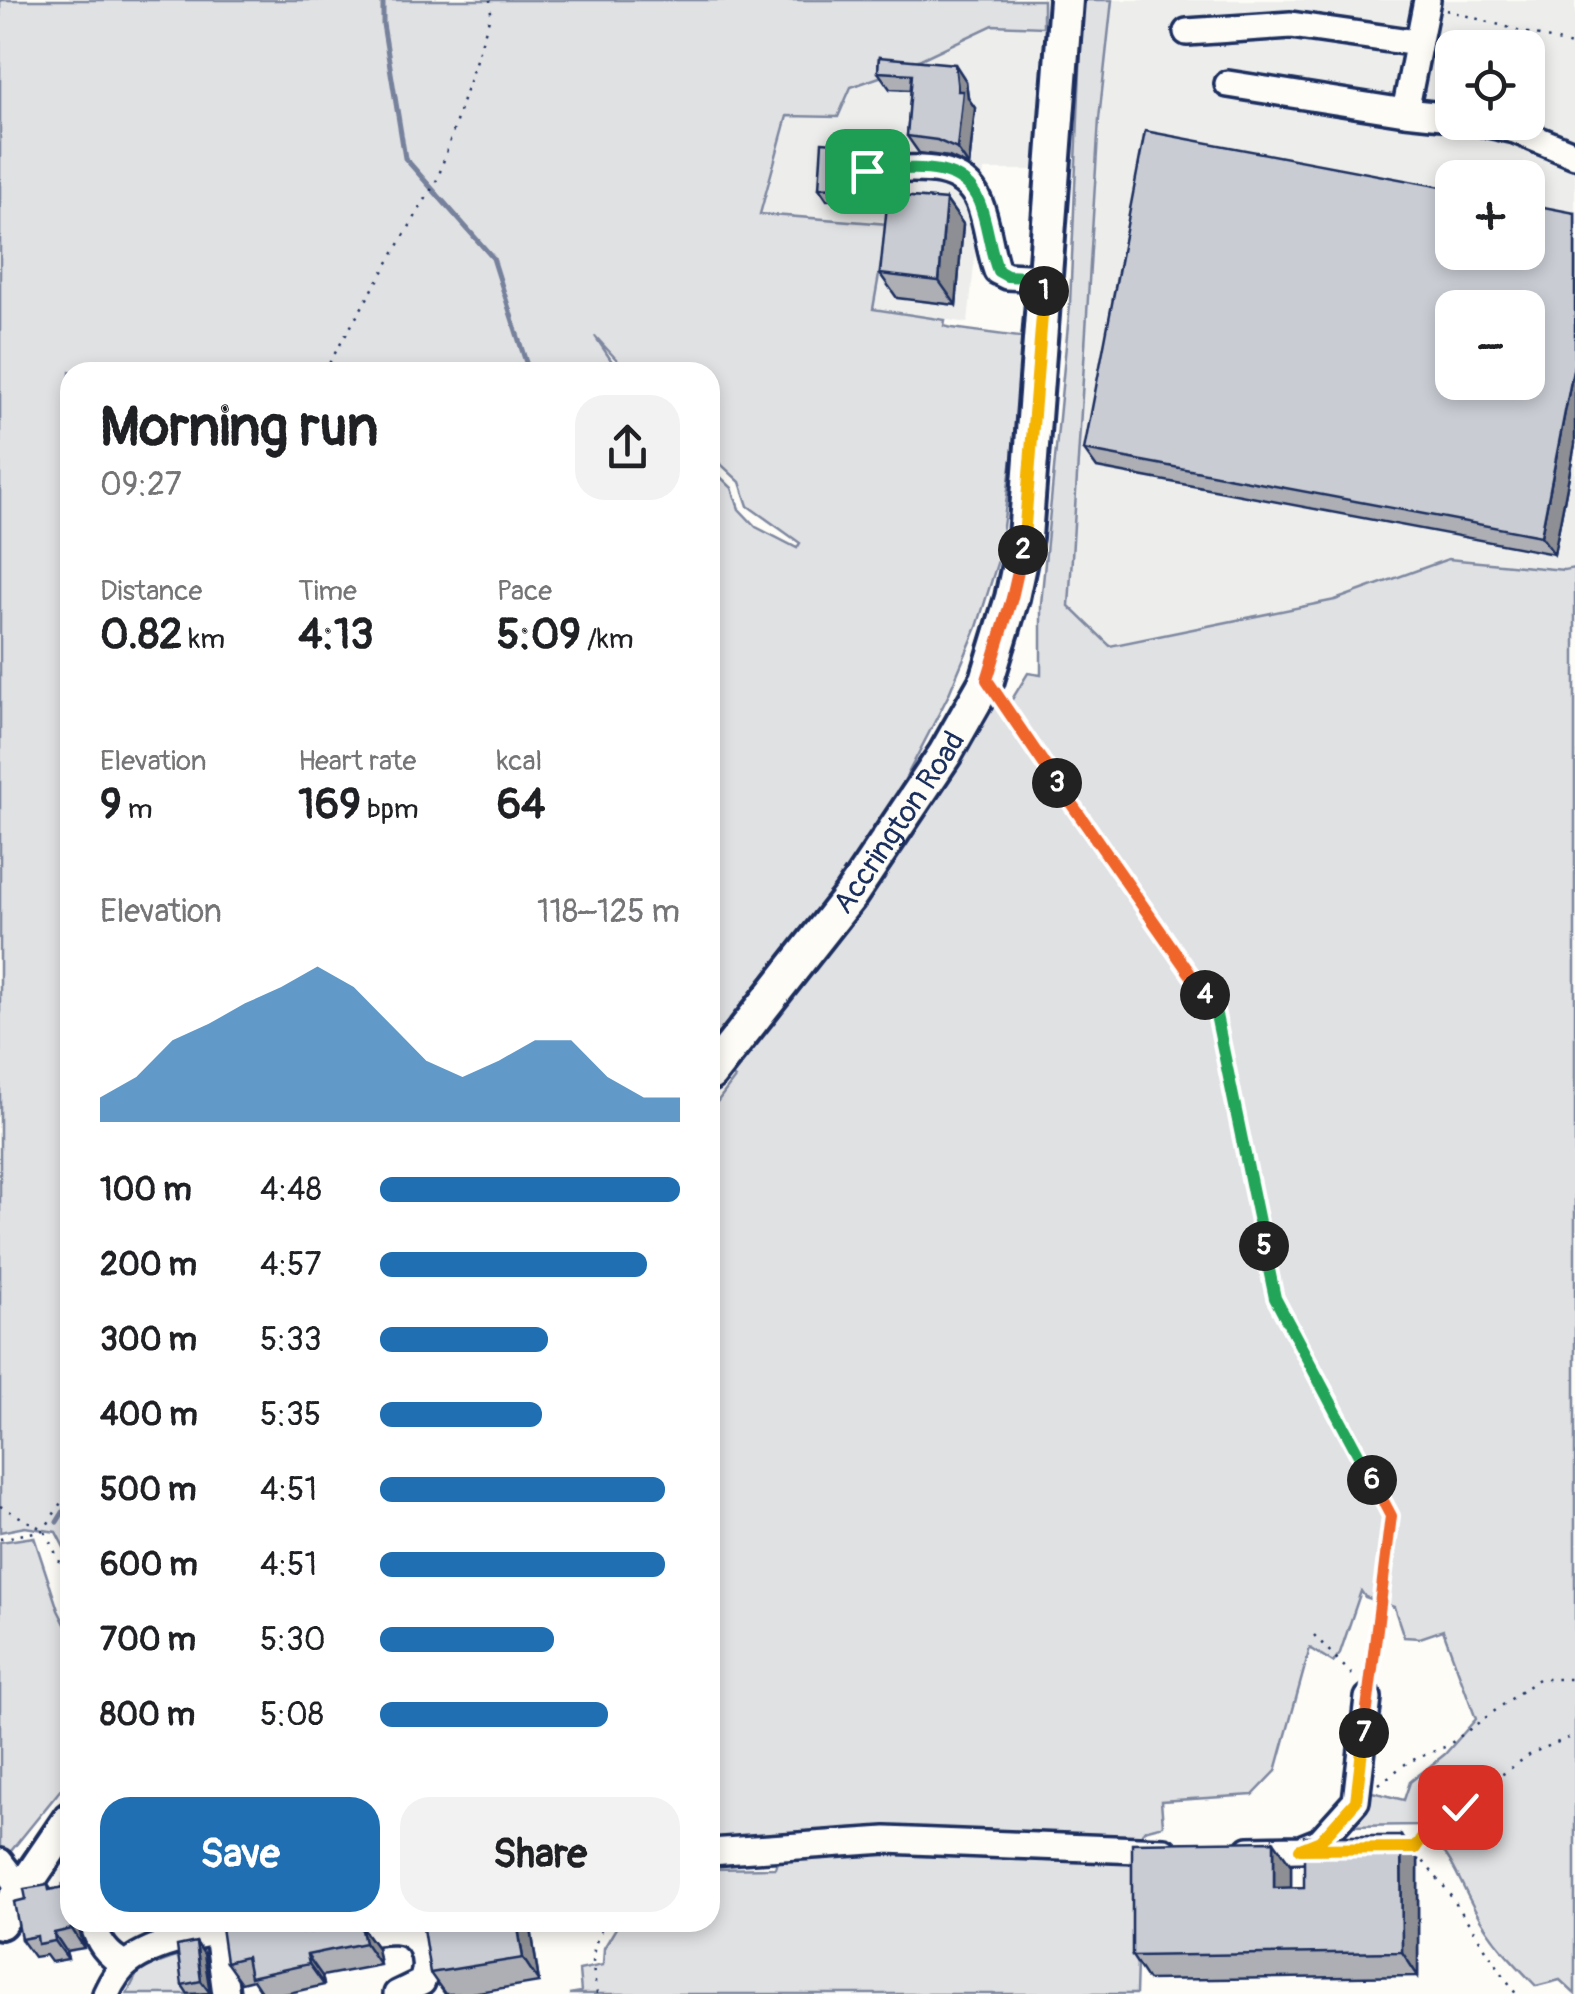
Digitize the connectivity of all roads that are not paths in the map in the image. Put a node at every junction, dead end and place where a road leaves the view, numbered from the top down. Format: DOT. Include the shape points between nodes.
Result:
graph roads {
  1 [pos="1066,0"];
  2 [pos="1436,5"];
  3 [pos="1187,32"];
  4 [pos="1416,50"];
  5 [pos="1228,84"];
  6 [pos="1404,112"];
  7 [pos="1435,115"];
  8 [pos="1539,140"];
  9 [pos="1575,155"];
  10 [pos="867,171"];
  11 [pos="1045,278"];
  12 [pos="720,1061"];
  13 [pos="1368,1698"];
  14 [pos="60,1834"];
  15 [pos="1180,1850"];
  16 [pos="1220,1850"];
  17 [pos="720,1851"];
  18 [pos="0,1862"];
  19 [pos="20,1888"];
  20 [pos="0,1922"];
  21 [pos="96,1932"];
  22 [pos="223,1932"];
  23 [pos="332,1932"];
  24 [pos="389,1932"];
  25 [pos="409,1932"];
  26 [pos="218,1933"];
  27 [pos="125,1964"];
  28 [pos="106,1994"];
  29 [pos="226,1994"];
  30 [pos="397,1994"];
  1 -- 11 [label="main road, Accrington Road"];
  2 -- 4 [label="street"];
  3 -- 4 [label="street" via="1291,24"];
  4 -- 6 [label="street"];
  5 -- 6 [label="street"];
  6 -- 7 [label="street"];
  8 -- 9 [label="street"];
  10 -- 11 [label="street" via="940,170 966,182 979,201 998,271"];
  11 -- 12 [label="main road, Accrington Road" via="1025,537 987,680 850,896"];
  13 -- 16 [label="street" via="1356,1801 1320,1841 1300,1849"];
  14 -- 19 [label="main road"];
  15 -- 17 [label="street" via="886,1840"];
  18 -- 19 [label="street"];
  19 -- 20 [label="main road"];
  21 -- 27 [label="street" via="112,1958"];
  22 -- 26 [label="street"];
  23 -- 24 [label="street" via="340,1938"];
  25 -- 30 [label="street" via="416,1936 426,1970 422,1982"];
  26 -- 27 [label="street"];
  26 -- 29 [label="street"];
  27 -- 28 [label="street"];
}
